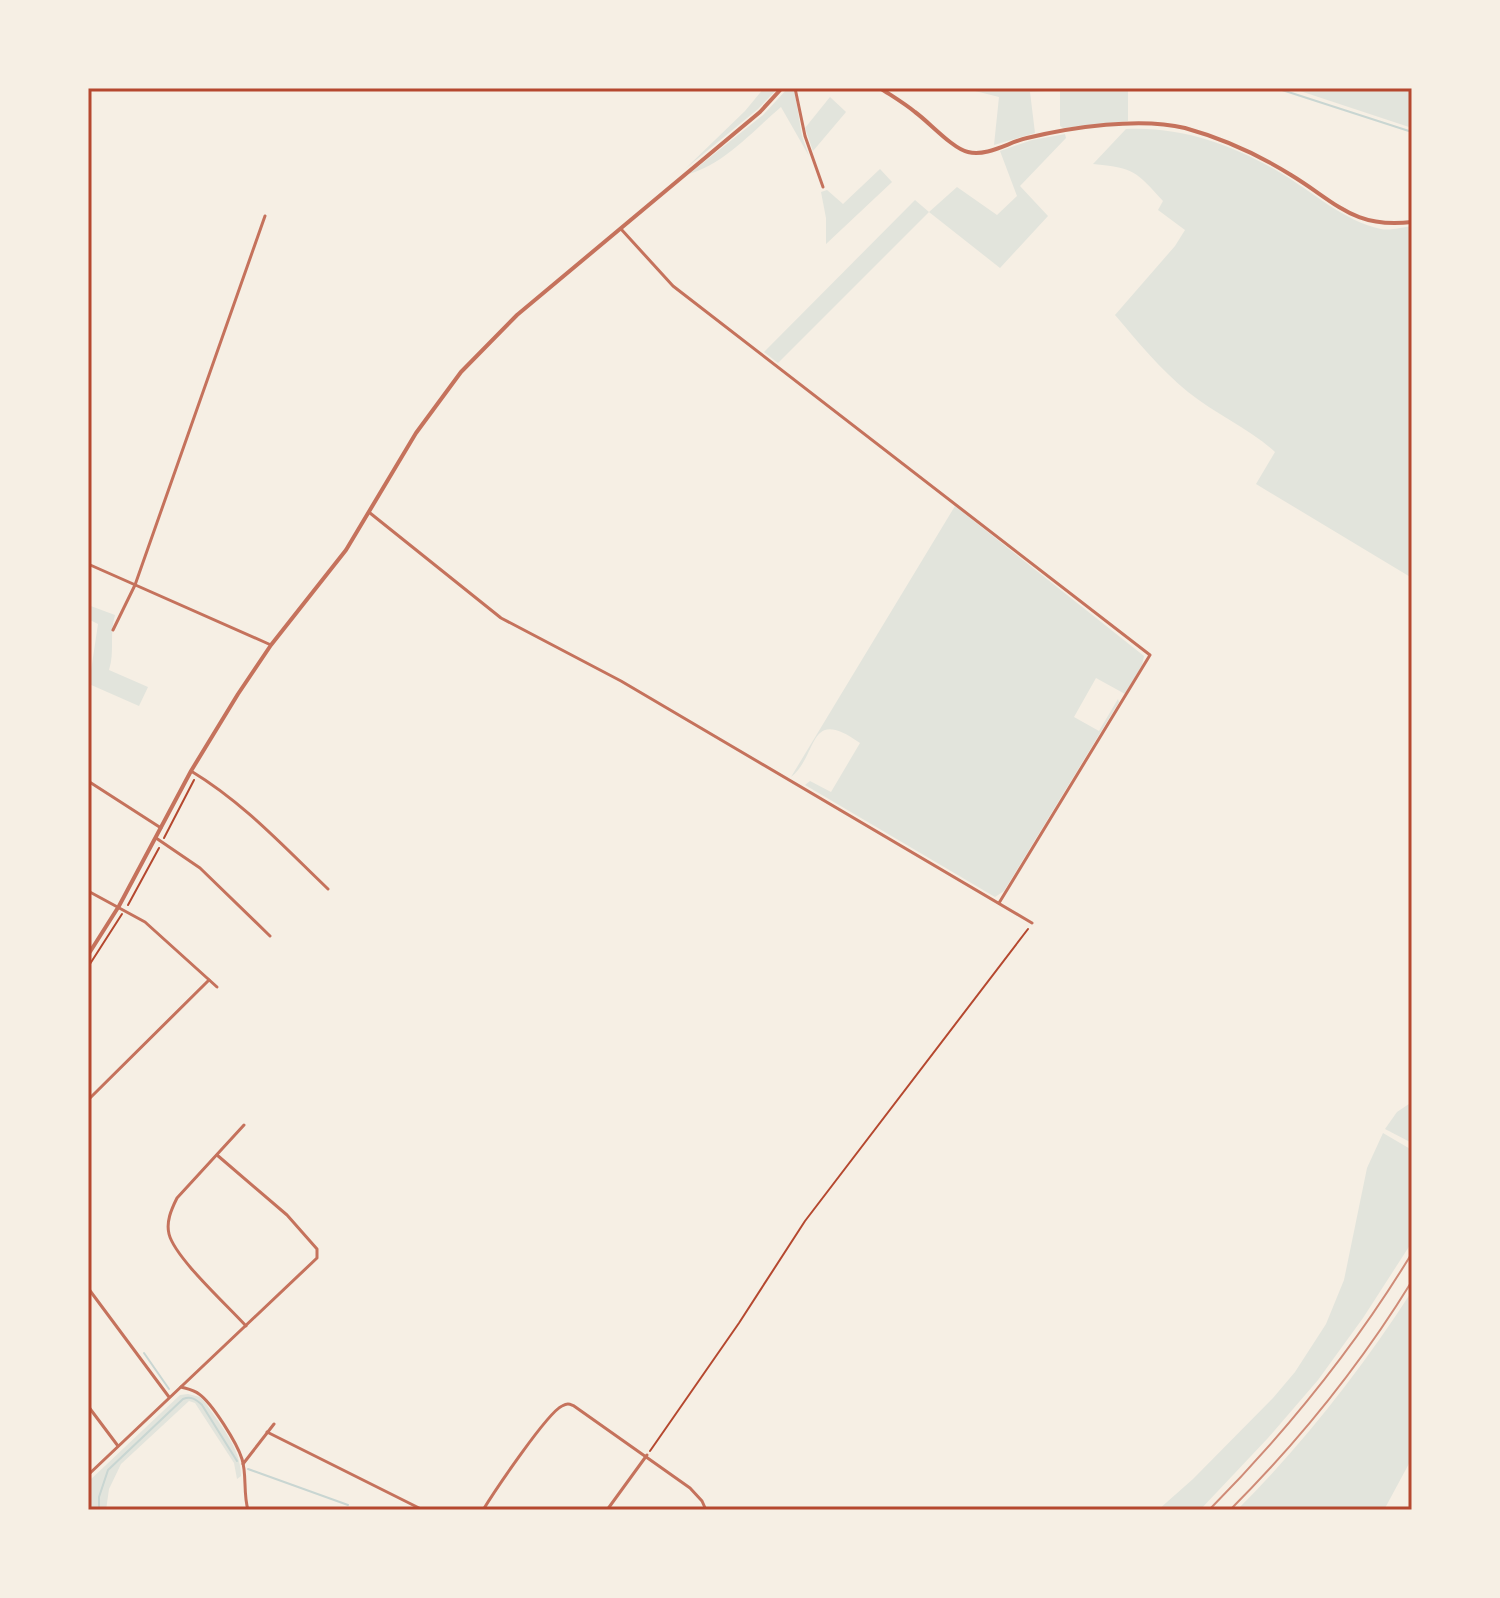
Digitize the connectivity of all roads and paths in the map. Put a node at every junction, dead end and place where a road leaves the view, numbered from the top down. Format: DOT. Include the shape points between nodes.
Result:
graph roads {
  1 [pos="782,88"];
  2 [pos="795,88"];
  3 [pos="880,88"];
  4 [pos="823,187"];
  5 [pos="265,216"];
  6 [pos="1412,222"];
  7 [pos="621,229"];
  8 [pos="369,512"];
  9 [pos="88,564"];
  10 [pos="135,585"];
  11 [pos="113,630"];
  12 [pos="271,645"];
  13 [pos="191,771"];
  14 [pos="197,775"];
  15 [pos="88,781"];
  16 [pos="161,828"];
  17 [pos="156,838"];
  18 [pos="162,842"];
  19 [pos="328,889"];
  20 [pos="88,891"];
  21 [pos="999,903"];
  22 [pos="119,906"];
  23 [pos="126,909"];
  24 [pos="1032,923"];
  25 [pos="270,936"];
  26 [pos="88,955"];
  27 [pos="88,967"];
  28 [pos="209,980"];
  29 [pos="217,987"];
  30 [pos="88,1100"];
  31 [pos="244,1125"];
  32 [pos="217,1155"];
  33 [pos="88,1288"];
  34 [pos="246,1326"];
  35 [pos="181,1387"];
  36 [pos="169,1398"];
  37 [pos="88,1406"];
  38 [pos="274,1424"];
  39 [pos="267,1432"];
  40 [pos="118,1446"];
  41 [pos="647,1455"];
  42 [pos="243,1464"];
  43 [pos="88,1475"];
  44 [pos="248,1510"];
  45 [pos="423,1510"];
  46 [pos="483,1510"];
  47 [pos="607,1510"];
  48 [pos="706,1510"];
  1 -- 7 [label="street"];
  2 -- 4 [label="street"];
  3 -- 6 [label="street" via="972,153 1059,132 1160,124 1196,132 1264,160 1360,219"];
  5 -- 10 [label="street"];
  7 -- 8 [label="street" via="475,356 416,433"];
  7 -- 21 [label="street" via="673,286 1150,655"];
  8 -- 12 [label="street" via="346,550"];
  8 -- 21 [label="street" via="501,618 621,681"];
  9 -- 10 [label="street"];
  10 -- 11 [label="street"];
  10 -- 12 [label="street"];
  12 -- 13 [label="street"];
  13 -- 14 [label="street"];
  13 -- 16 [label="street"];
  14 -- 18 [label="path"];
  14 -- 19 [label="street" via="249,812"];
  15 -- 16 [label="street"];
  16 -- 17 [label="street"];
  17 -- 18 [label="street"];
  17 -- 22 [label="street"];
  18 -- 23 [label="path"];
  18 -- 25 [label="street" via="200,868"];
  20 -- 22 [label="street"];
  21 -- 24 [label="street"];
  22 -- 23 [label="street"];
  22 -- 26 [label="street"];
  23 -- 27 [label="path"];
  23 -- 28 [label="street" via="158,931"];
  24 -- 41 [label="path" via="805,1221"];
  28 -- 29 [label="street"];
  28 -- 30 [label="street"];
  31 -- 32 [label="street"];
  32 -- 34 [label="street" via="177,1198 168,1231 178,1253"];
  32 -- 34 [label="street" via="287,1215 319,1253"];
  33 -- 36 [label="street"];
  34 -- 35 [label="street"];
  35 -- 36 [label="street"];
  35 -- 42 [label="street" via="207,1401"];
  36 -- 40 [label="street"];
  37 -- 40 [label="street"];
  38 -- 39 [label="street"];
  39 -- 42 [label="street"];
  39 -- 45 [label="street"];
  40 -- 43 [label="street"];
  41 -- 46 [label="street" via="565,1405"];
  41 -- 47 [label="street"];
  41 -- 48 [label="street" via="690,1488"];
  42 -- 44 [label="street"];
}
